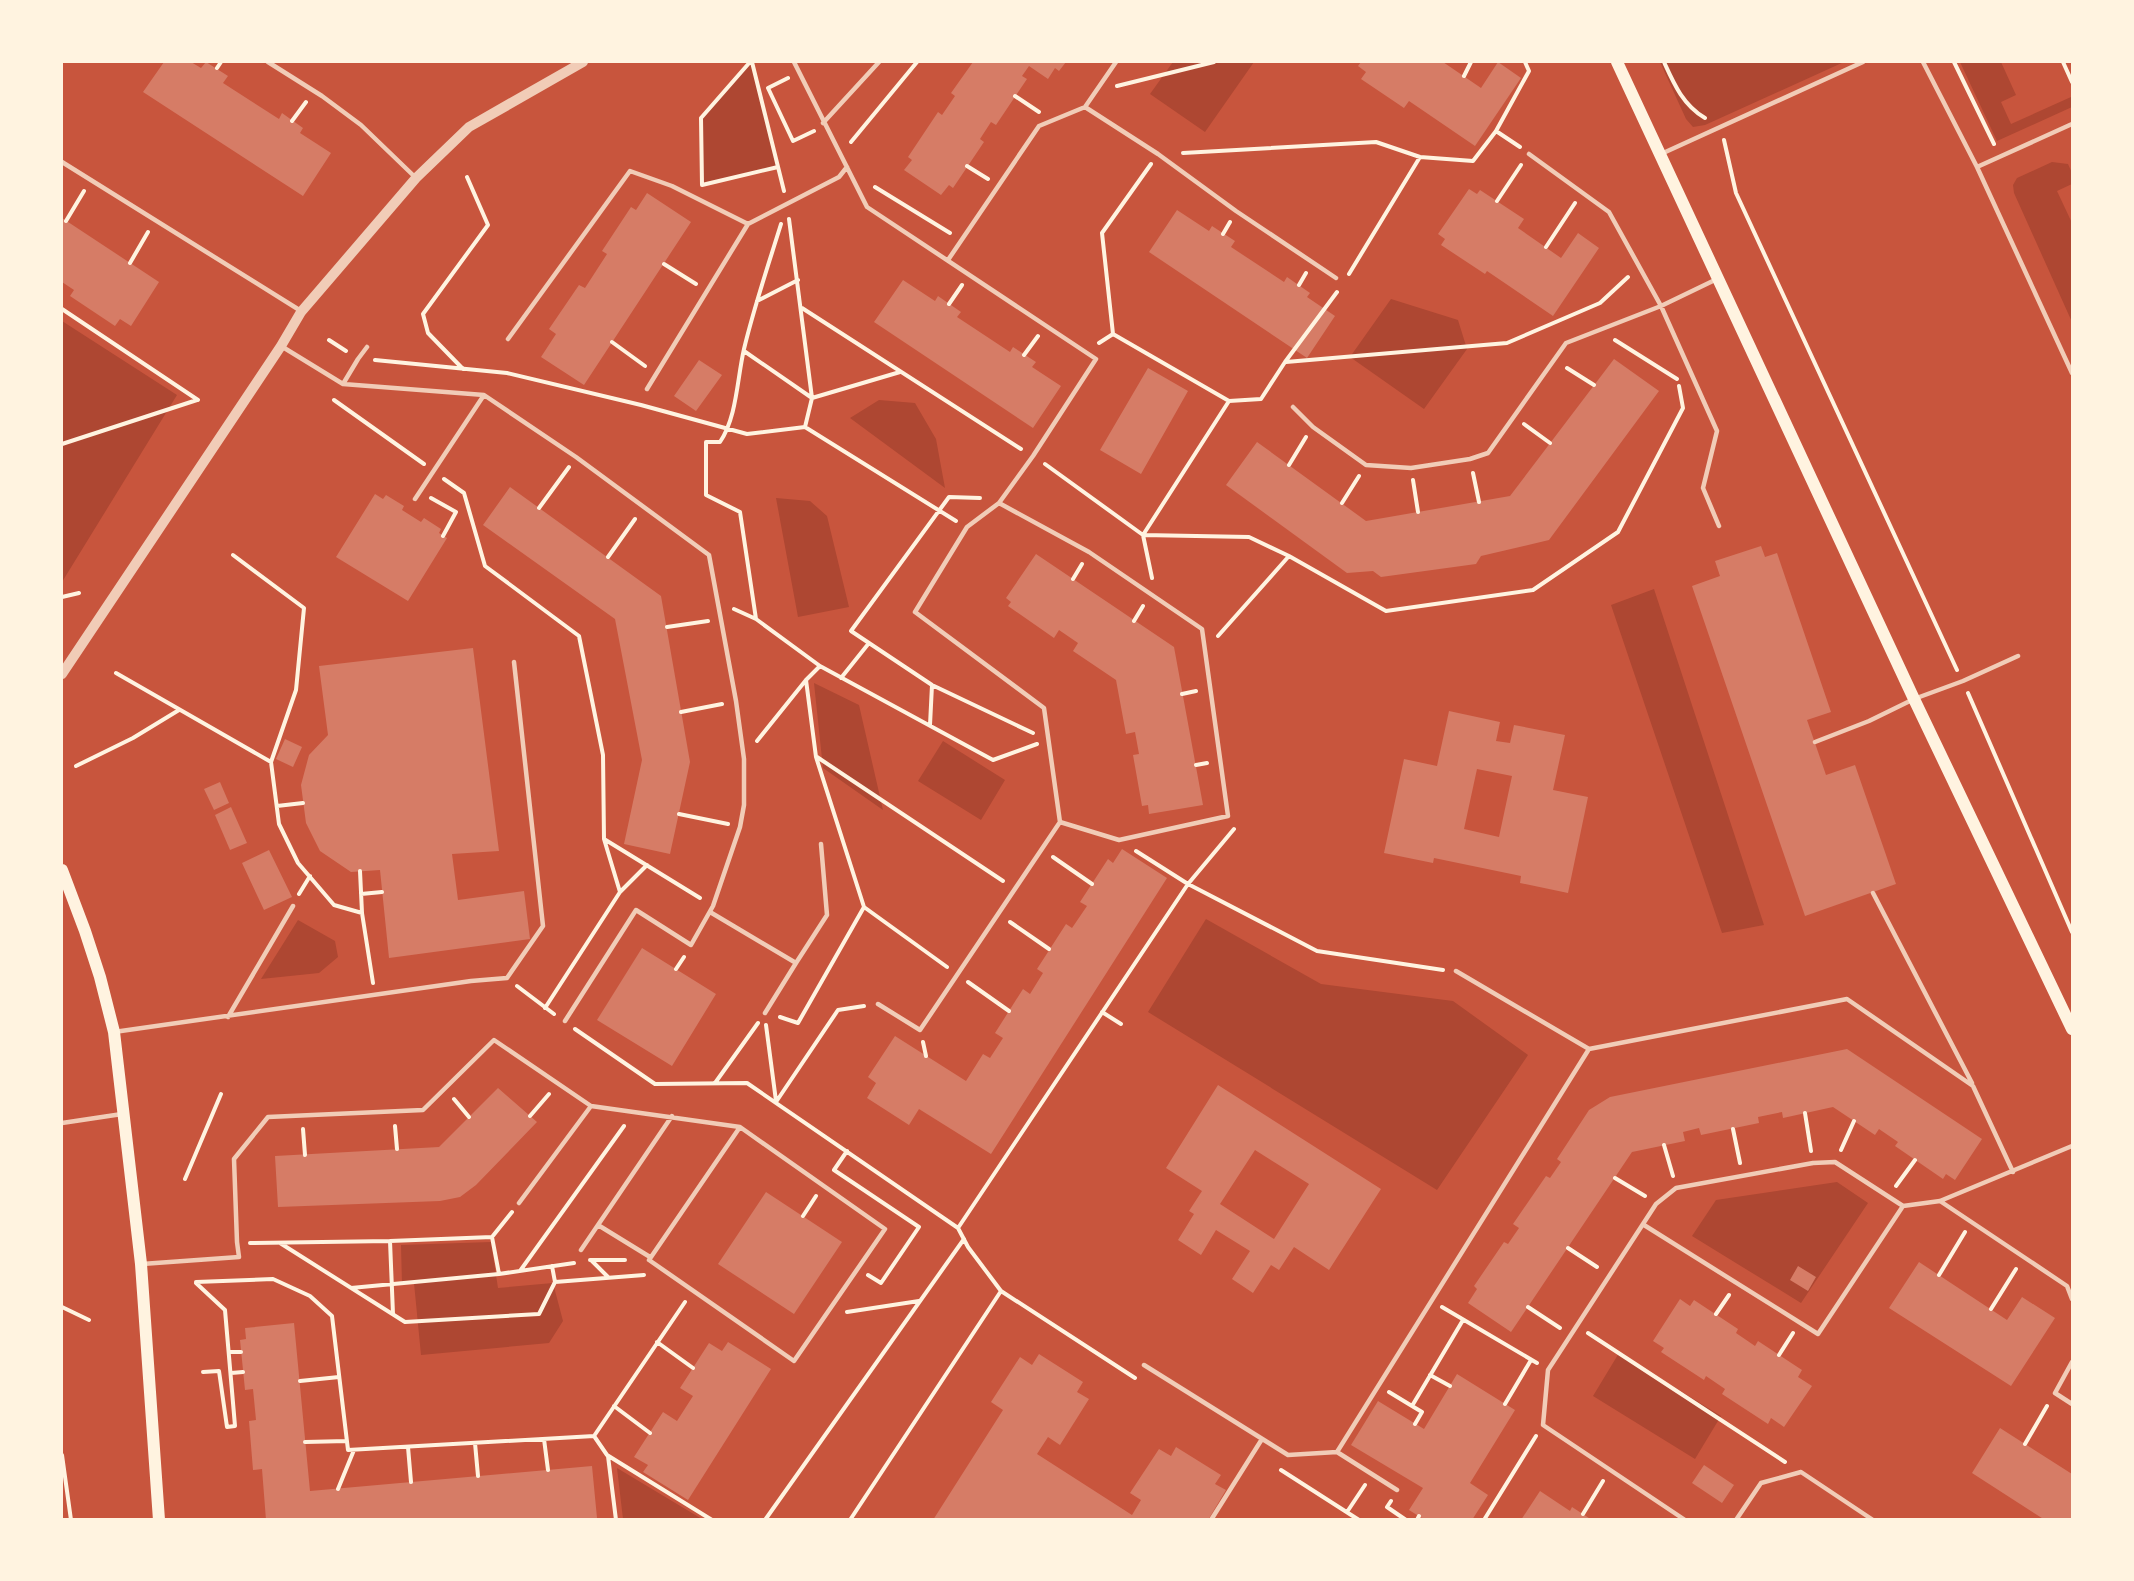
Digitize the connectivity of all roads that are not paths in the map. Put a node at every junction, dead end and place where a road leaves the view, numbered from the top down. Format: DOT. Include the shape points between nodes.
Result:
graph roads {
  1 [pos="268,62"];
  2 [pos="584,62"];
  3 [pos="794,62"];
  4 [pos="879,62"];
  5 [pos="1116,62"];
  6 [pos="1617,62"];
  7 [pos="1863,62"];
  8 [pos="1923,62"];
  9 [pos="1085,107"];
  10 [pos="823,123"];
  11 [pos="2073,124"];
  12 [pos="1529,154"];
  13 [pos="1659,155"];
  14 [pos="62,162"];
  15 [pos="847,167"];
  16 [pos="1977,167"];
  17 [pos="416,178"];
  18 [pos="748,224"];
  19 [pos="948,260"];
  20 [pos="1336,278"];
  21 [pos="1717,279"];
  22 [pos="1661,306"];
  23 [pos="301,312"];
  24 [pos="508,339"];
  25 [pos="281,346"];
  26 [pos="367,347"];
  27 [pos="2073,373"];
  28 [pos="343,384"];
  29 [pos="647,389"];
  30 [pos="484,395"];
  31 [pos="1293,406"];
  32 [pos="415,499"];
  33 [pos="999,503"];
  34 [pos="1719,526"];
  35 [pos="2018,656"];
  36 [pos="514,662"];
  37 [pos="62,675"];
  38 [pos="1914,699"];
  39 [pos="1815,742"];
  40 [pos="1060,822"];
  41 [pos="821,844"];
  42 [pos="62,870"];
  43 [pos="1873,892"];
  44 [pos="293,906"];
  45 [pos="710,912"];
  46 [pos="796,963"];
  47 [pos="1456,971"];
  48 [pos="878,1004"];
  49 [pos="765,1013"];
  50 [pos="228,1017"];
  51 [pos="565,1021"];
  52 [pos="2073,1029"];
  53 [pos="114,1032"];
  54 [pos="1589,1049"];
  55 [pos="1973,1086"];
  56 [pos="591,1106"];
  57 [pos="125,1114"];
  58 [pos="672,1116"];
  59 [pos="62,1123"];
  60 [pos="740,1127"];
  61 [pos="2073,1146"];
  62 [pos="2013,1172"];
  63 [pos="1940,1201"];
  64 [pos="519,1203"];
  65 [pos="1903,1206"];
  66 [pos="598,1225"];
  67 [pos="1644,1225"];
  68 [pos="581,1250"];
  69 [pos="650,1257"];
  70 [pos="141,1264"];
  71 [pos="2073,1299"];
  72 [pos="2073,1362"];
  73 [pos="1143,1365"];
  74 [pos="2073,1404"];
  75 [pos="1262,1439"];
  76 [pos="1337,1452"];
  77 [pos="1398,1490"];
  78 [pos="159,1520"];
  79 [pos="1211,1520"];
  80 [pos="1684,1520"];
  81 [pos="1736,1520"];
  82 [pos="1873,1520"];
  1 -- 17 [label="lane" via="361,125"];
  2 -- 17 [label="street" via="468,126"];
  3 -- 10 [label="lane"];
  4 -- 10 [label="lane"];
  5 -- 9 [label="lane"];
  6 -- 13 [label="main road"];
  7 -- 13 [label="lane"];
  8 -- 16 [label="lane"];
  9 -- 19 [label="lane" via="1039,126"];
  9 -- 20 [label="lane"];
  10 -- 15 [label="lane"];
  11 -- 16 [label="lane"];
  12 -- 22 [label="lane" via="1609,212"];
  13 -- 21 [label="main road"];
  14 -- 23 [label="lane"];
  15 -- 18 [label="lane" via="839,177"];
  15 -- 19 [label="lane" via="867,207"];
  16 -- 27 [label="lane"];
  17 -- 23 [label="street"];
  18 -- 24 [label="lane" via="672,186 630,171"];
  18 -- 29 [label="lane"];
  19 -- 33 [label="lane" via="1096,359"];
  21 -- 22 [label="lane"];
  21 -- 38 [label="main road"];
  22 -- 31 [label="lane" via="1566,343 1488,453 1470,459 1411,468 1366,465 1313,427"];
  22 -- 34 [label="lane" via="1717,431 1703,488"];
  23 -- 25 [label="street"];
  25 -- 28 [label="lane"];
  25 -- 37 [label="street"];
  26 -- 28 [label="lane"];
  28 -- 30 [label="lane"];
  30 -- 32 [label="lane"];
  30 -- 45 [label="lane" via="709,555 744,759 740,826"];
  33 -- 40 [label="lane" via="967,527 915,612 1044,708"];
  33 -- 40 [label="lane" via="1089,552 1202,629 1228,816 1119,840"];
  35 -- 38 [label="lane"];
  36 -- 50 [label="lane" via="543,926 507,978"];
  38 -- 39 [label="lane"];
  38 -- 52 [label="main road"];
  40 -- 48 [label="lane" via="920,1030"];
  41 -- 46 [label="lane" via="827,915"];
  42 -- 53 [label="main road" via="100,977"];
  43 -- 55 [label="lane"];
  44 -- 50 [label="lane"];
  45 -- 46 [label="lane"];
  45 -- 51 [label="lane" via="691,945 636,910"];
  46 -- 49 [label="lane"];
  47 -- 54 [label="lane"];
  50 -- 53 [label="lane"];
  53 -- 57 [label="main road"];
  54 -- 55 [label="lane" via="1847,999"];
  54 -- 76 [label="lane"];
  55 -- 62 [label="lane"];
  56 -- 58 [label="lane"];
  56 -- 64 [label="lane"];
  56 -- 70 [label="lane" via="494,1040 423,1110 267,1117 234,1159 239,1257"];
  57 -- 59 [label="lane"];
  57 -- 70 [label="main road"];
  58 -- 60 [label="lane"];
  58 -- 66 [label="lane"];
  60 -- 69 [label="lane"];
  60 -- 69 [label="lane" via="885,1229 794,1361 649,1260"];
  61 -- 62 [label="lane"];
  62 -- 63 [label="lane"];
  63 -- 65 [label="lane"];
  63 -- 71 [label="lane" via="2067,1286"];
  65 -- 67 [label="lane" via="1836,1162 1813,1163 1676,1188 1656,1204"];
  65 -- 67 [label="lane" via="1818,1334"];
  66 -- 68 [label="lane"];
  66 -- 69 [label="lane"];
  67 -- 80 [label="lane" via="1548,1370 1543,1425"];
  70 -- 78 [label="main road"];
  72 -- 74 [label="lane" via="2055,1393"];
  73 -- 75 [label="lane"];
  75 -- 76 [label="lane" via="1288,1455"];
  75 -- 79 [label="lane"];
  76 -- 77 [label="lane"];
  81 -- 82 [label="lane" via="1761,1484 1801,1472"];
}
